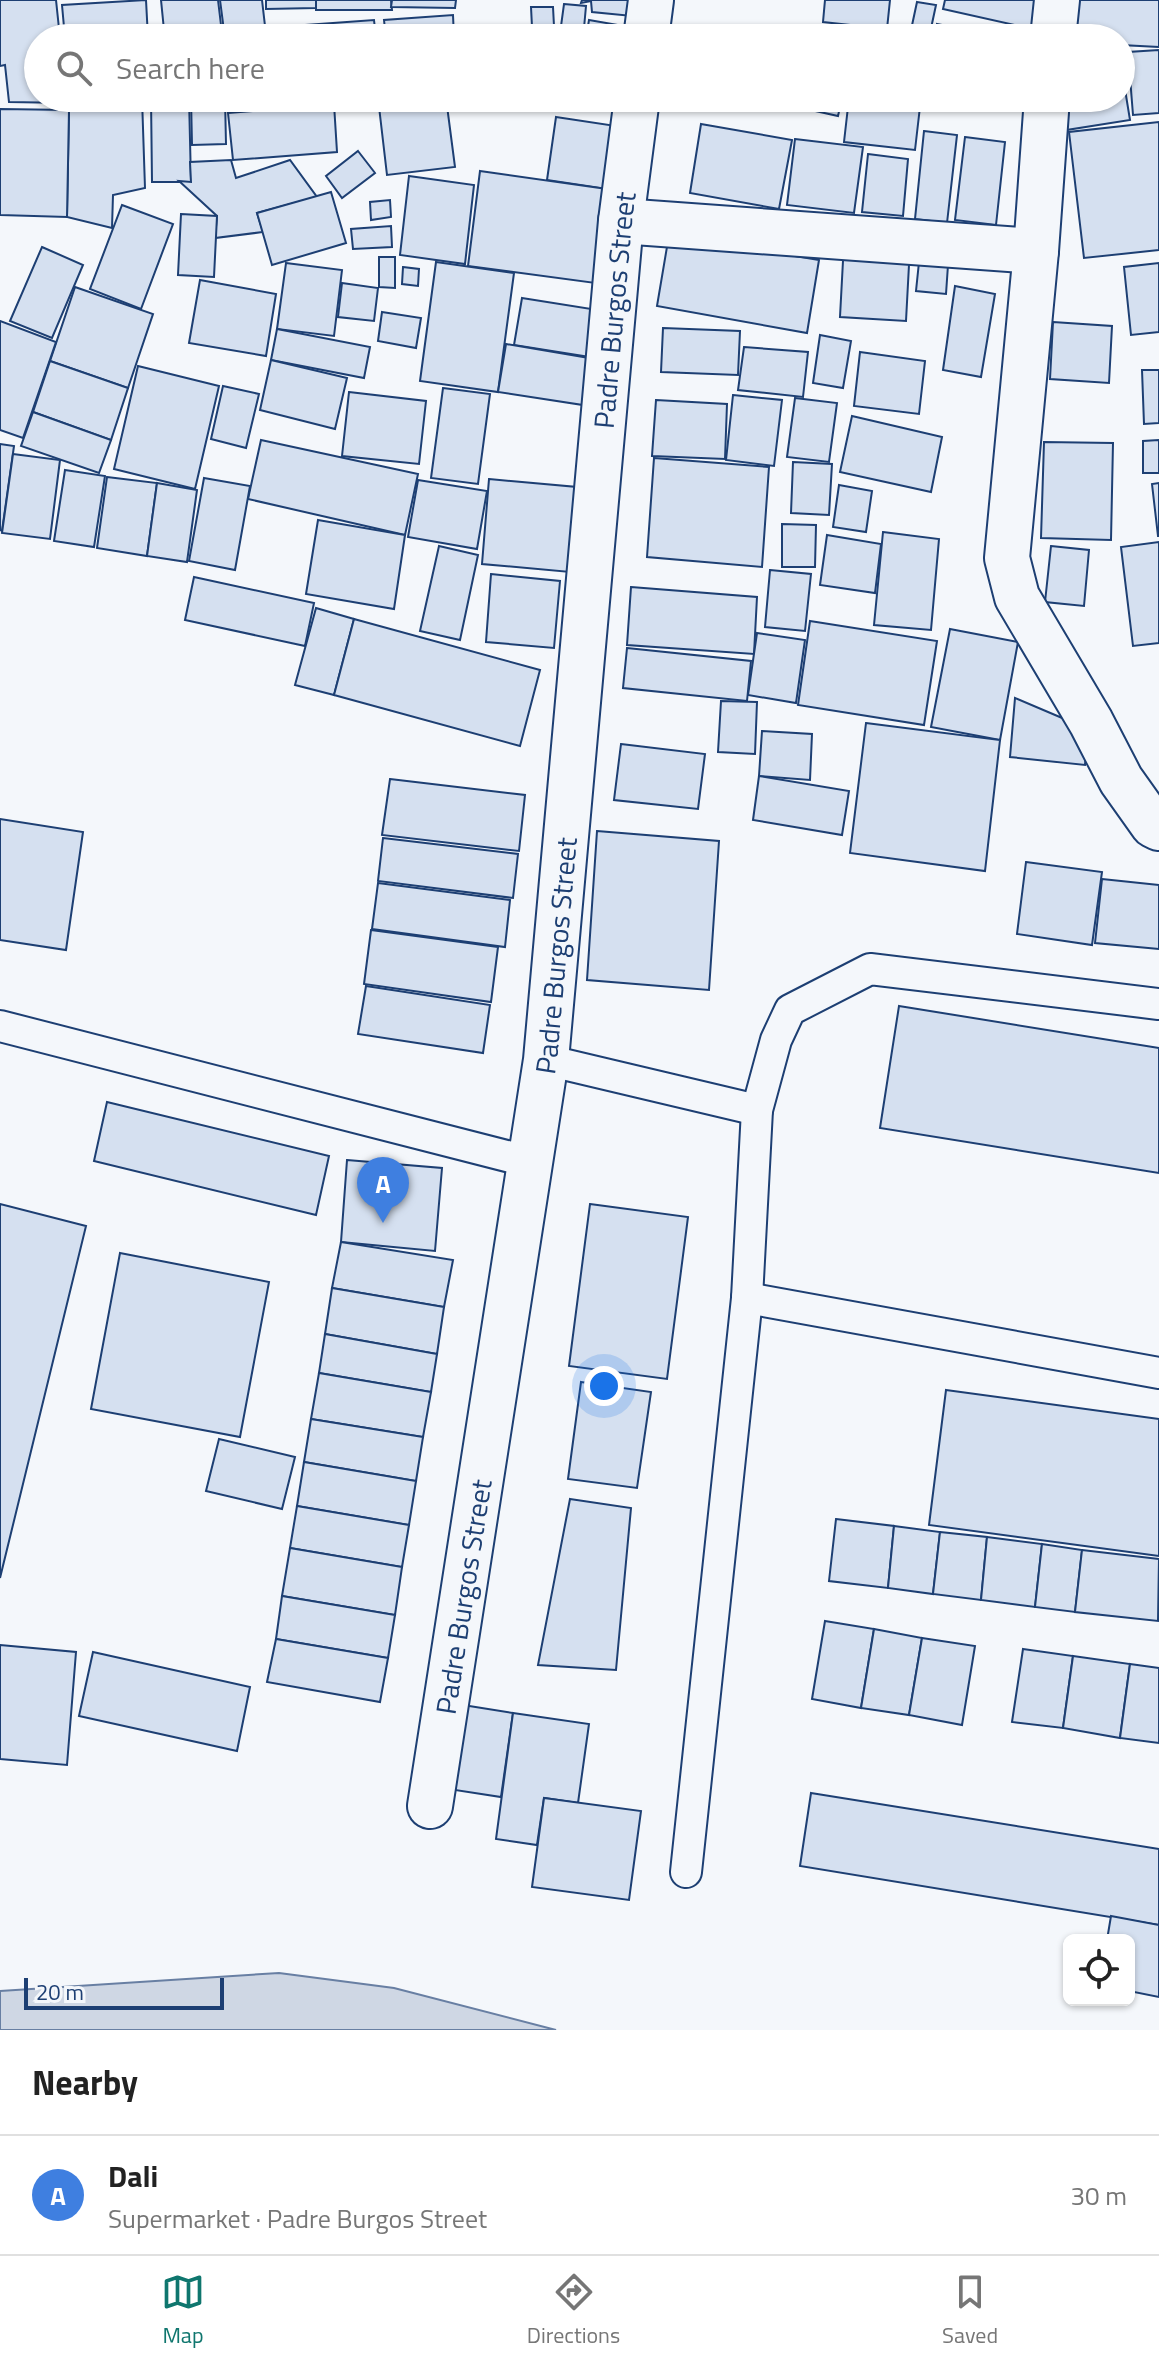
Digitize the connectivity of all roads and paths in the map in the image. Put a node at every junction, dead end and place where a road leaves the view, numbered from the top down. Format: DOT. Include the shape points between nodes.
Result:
graph roads {
  1 [pos="651,0"];
  2 [pos="1057,0"];
  3 [pos="648,24"];
  4 [pos="1054,24"];
  5 [pos="635,112"];
  6 [pos="1046,112"];
  7 [pos="621,221"];
  8 [pos="1036,251"];
  9 [pos="1159,828"];
  10 [pos="1159,1004"];
  11 [pos="0,1026"];
  12 [pos="546,1060"];
  13 [pos="757,1110"];
  14 [pos="530,1162"];
  15 [pos="747,1298"];
  16 [pos="1159,1373"];
  17 [pos="430,1806"];
  18 [pos="686,1872"];
  1 -- 3 [label="street"];
  2 -- 4 [label="street"];
  5 -- 7 [label="street, Padre Burgos Street"];
  6 -- 8 [label="street"];
  7 -- 8 [label="street"];
  7 -- 12 [label="street, Padre Burgos Street"];
  8 -- 9 [label="street" via="1007,558 1017,597 1121,780"];
  10 -- 13 [label="lane" via="870,969 790,1010"];
  11 -- 14 [label="lane"];
  12 -- 13 [label="lane"];
  12 -- 14 [label="street, Padre Burgos Street"];
  13 -- 15 [label="lane"];
  14 -- 17 [label="street, Padre Burgos Street"];
  15 -- 16 [label="lane"];
  15 -- 18 [label="lane"];
}
